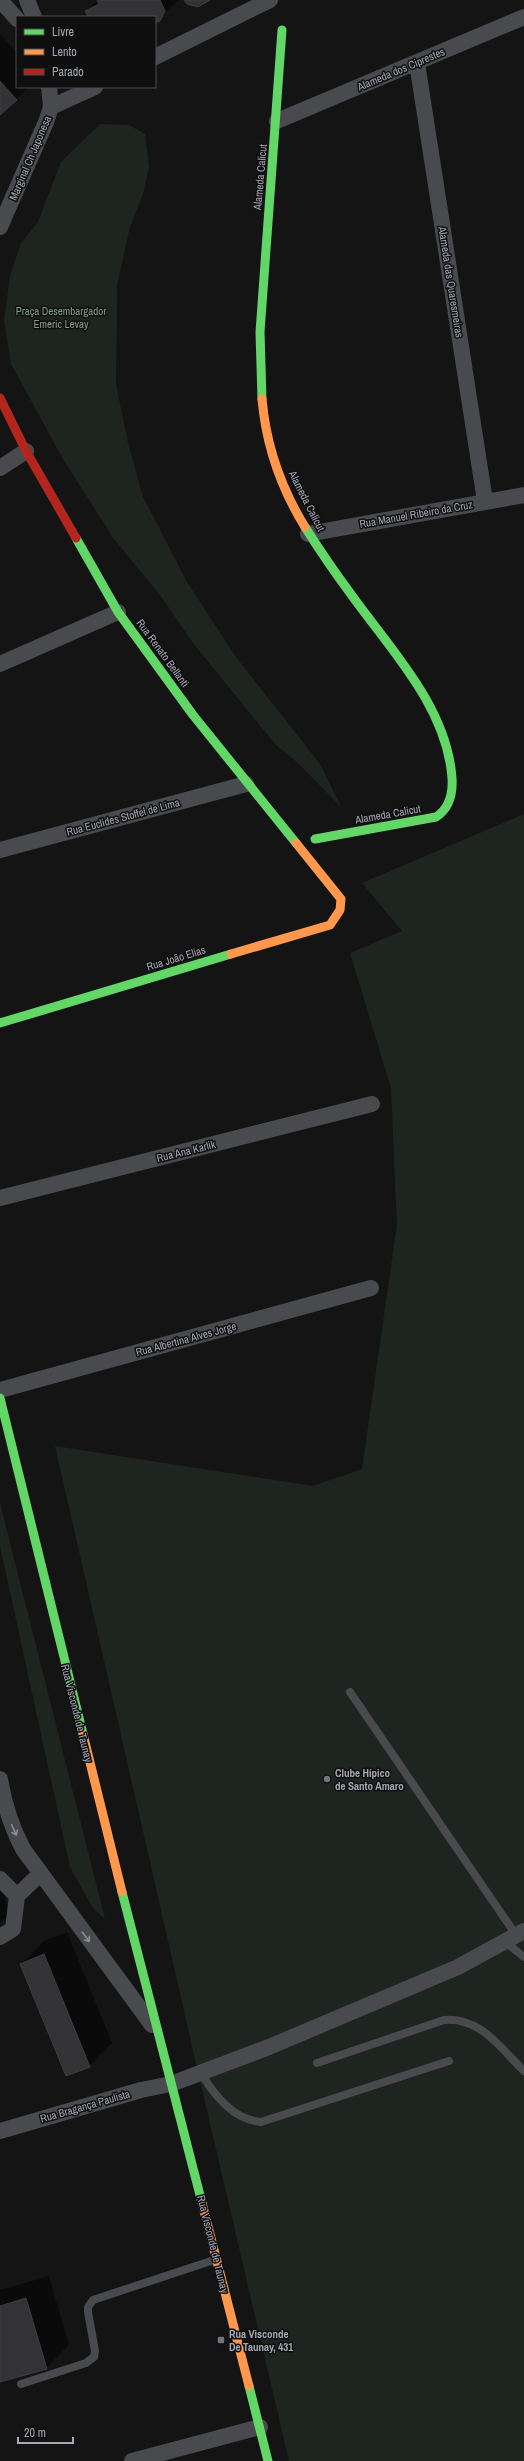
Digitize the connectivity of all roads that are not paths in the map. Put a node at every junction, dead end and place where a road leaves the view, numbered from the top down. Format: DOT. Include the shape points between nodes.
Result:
graph roads {
  1 [pos="28,0"];
  2 [pos="270,0"];
  3 [pos="5,2"];
  4 [pos="34,16"];
  5 [pos="524,17"];
  6 [pos="16,18"];
  7 [pos="282,30"];
  8 [pos="156,57"];
  9 [pos="417,63"];
  10 [pos="49,88"];
  11 [pos="93,88"];
  12 [pos="50,107"];
  13 [pos="277,121"];
  14 [pos="0,227"];
  15 [pos="0,398"];
  16 [pos="26,451"];
  17 [pos="0,468"];
  18 [pos="524,495"];
  19 [pos="485,501"];
  20 [pos="308,534"];
  21 [pos="118,612"];
  22 [pos="0,664"];
  23 [pos="246,784"];
  24 [pos="315,839"];
  25 [pos="0,850"];
  26 [pos="341,899"];
  27 [pos="0,1023"];
  28 [pos="372,1104"];
  29 [pos="0,1198"];
  30 [pos="371,1288"];
  31 [pos="0,1390"];
  32 [pos="0,1398"];
  33 [pos="350,1692"];
  34 [pos="0,1779"];
  35 [pos="40,1874"];
  36 [pos="0,1879"];
  37 [pos="17,1896"];
  38 [pos="515,1936"];
  39 [pos="0,1937"];
  40 [pos="522,1954"];
  41 [pos="154,2028"];
  42 [pos="449,2061"];
  43 [pos="317,2063"];
  44 [pos="524,2071"];
  45 [pos="201,2073"];
  46 [pos="171,2084"];
  47 [pos="0,2130"];
  48 [pos="217,2259"];
  49 [pos="21,2384"];
  50 [pos="260,2427"];
  51 [pos="132,2461"];
  52 [pos="268,2461"];
  1 -- 4 [label="street"];
  2 -- 8 [label="street"];
  3 -- 6 [label="street"];
  5 -- 9 [label="street, Alameda dos Ciprestes"];
  7 -- 13 [label="street, Alameda Calicut"];
  9 -- 13 [label="street, Alameda dos Ciprestes"];
  9 -- 19 [label="street, Alameda das Quaresmeiras"];
  10 -- 12 [label="street, Marginal Ch Japonesa"];
  11 -- 12 [label="street"];
  12 -- 14 [label="street, Marginal Ch Japonesa" via="38,143"];
  13 -- 20 [label="street, Alameda Calicut" via="258,378 265,426 282,483"];
  15 -- 16 [label="street, Rua Renato Bellanti"];
  16 -- 17 [label="street"];
  16 -- 21 [label="street, Rua Renato Bellanti"];
  18 -- 19 [label="street, Rua Manuel Ribeiro da Cruz"];
  19 -- 20 [label="street, Rua Manuel Ribeiro da Cruz"];
  20 -- 24 [label="street, Alameda Calicut" via="428,703 444,740 449,760 451,788 450,800 445,810 436,817"];
  21 -- 22 [label="street"];
  21 -- 23 [label="street, Rua Renato Bellanti"];
  23 -- 25 [label="street, Rua Euclides Stoffel de Lima"];
  23 -- 26 [label="street, Rua Renato Bellanti"];
  26 -- 27 [label="street, Rua João Elias" via="340,910 330,925"];
  28 -- 29 [label="street, Rua Ana Karlik"];
  30 -- 31 [label="street, Rua Albertina Alves Jorge"];
  32 -- 41 [label="street, Rua Visconde de Taunay"];
  33 -- 38 [label="lane"];
  34 -- 35 [label="street, Rua Visconde de Taunay, one-way" via="12,1827"];
  35 -- 37 [label="street"];
  35 -- 41 [label="street, Rua Visconde de Taunay, one-way"];
  36 -- 37 [label="street"];
  37 -- 39 [label="street" via="13,1929"];
  38 -- 40 [label="lane"];
  38 -- 45 [label="street, Rua Bragança Paulista" via="458,1967"];
  41 -- 46 [label="street, Rua Visconde de Taunay"];
  42 -- 45 [label="lane" via="261,2122 241,2117 214,2095"];
  43 -- 44 [label="lane" via="453,2019 474,2024"];
  45 -- 46 [label="street, Rua Bragança Paulista"];
  46 -- 47 [label="street, Rua Bragança Paulista"];
  46 -- 48 [label="street, Rua Visconde de Taunay"];
  48 -- 49 [label="lane" via="93,2300 88,2312 94,2357 86,2363"];
  48 -- 50 [label="street, Rua Visconde de Taunay"];
  50 -- 51 [label="street"];
  50 -- 52 [label="street, Rua Visconde de Taunay"];
}
